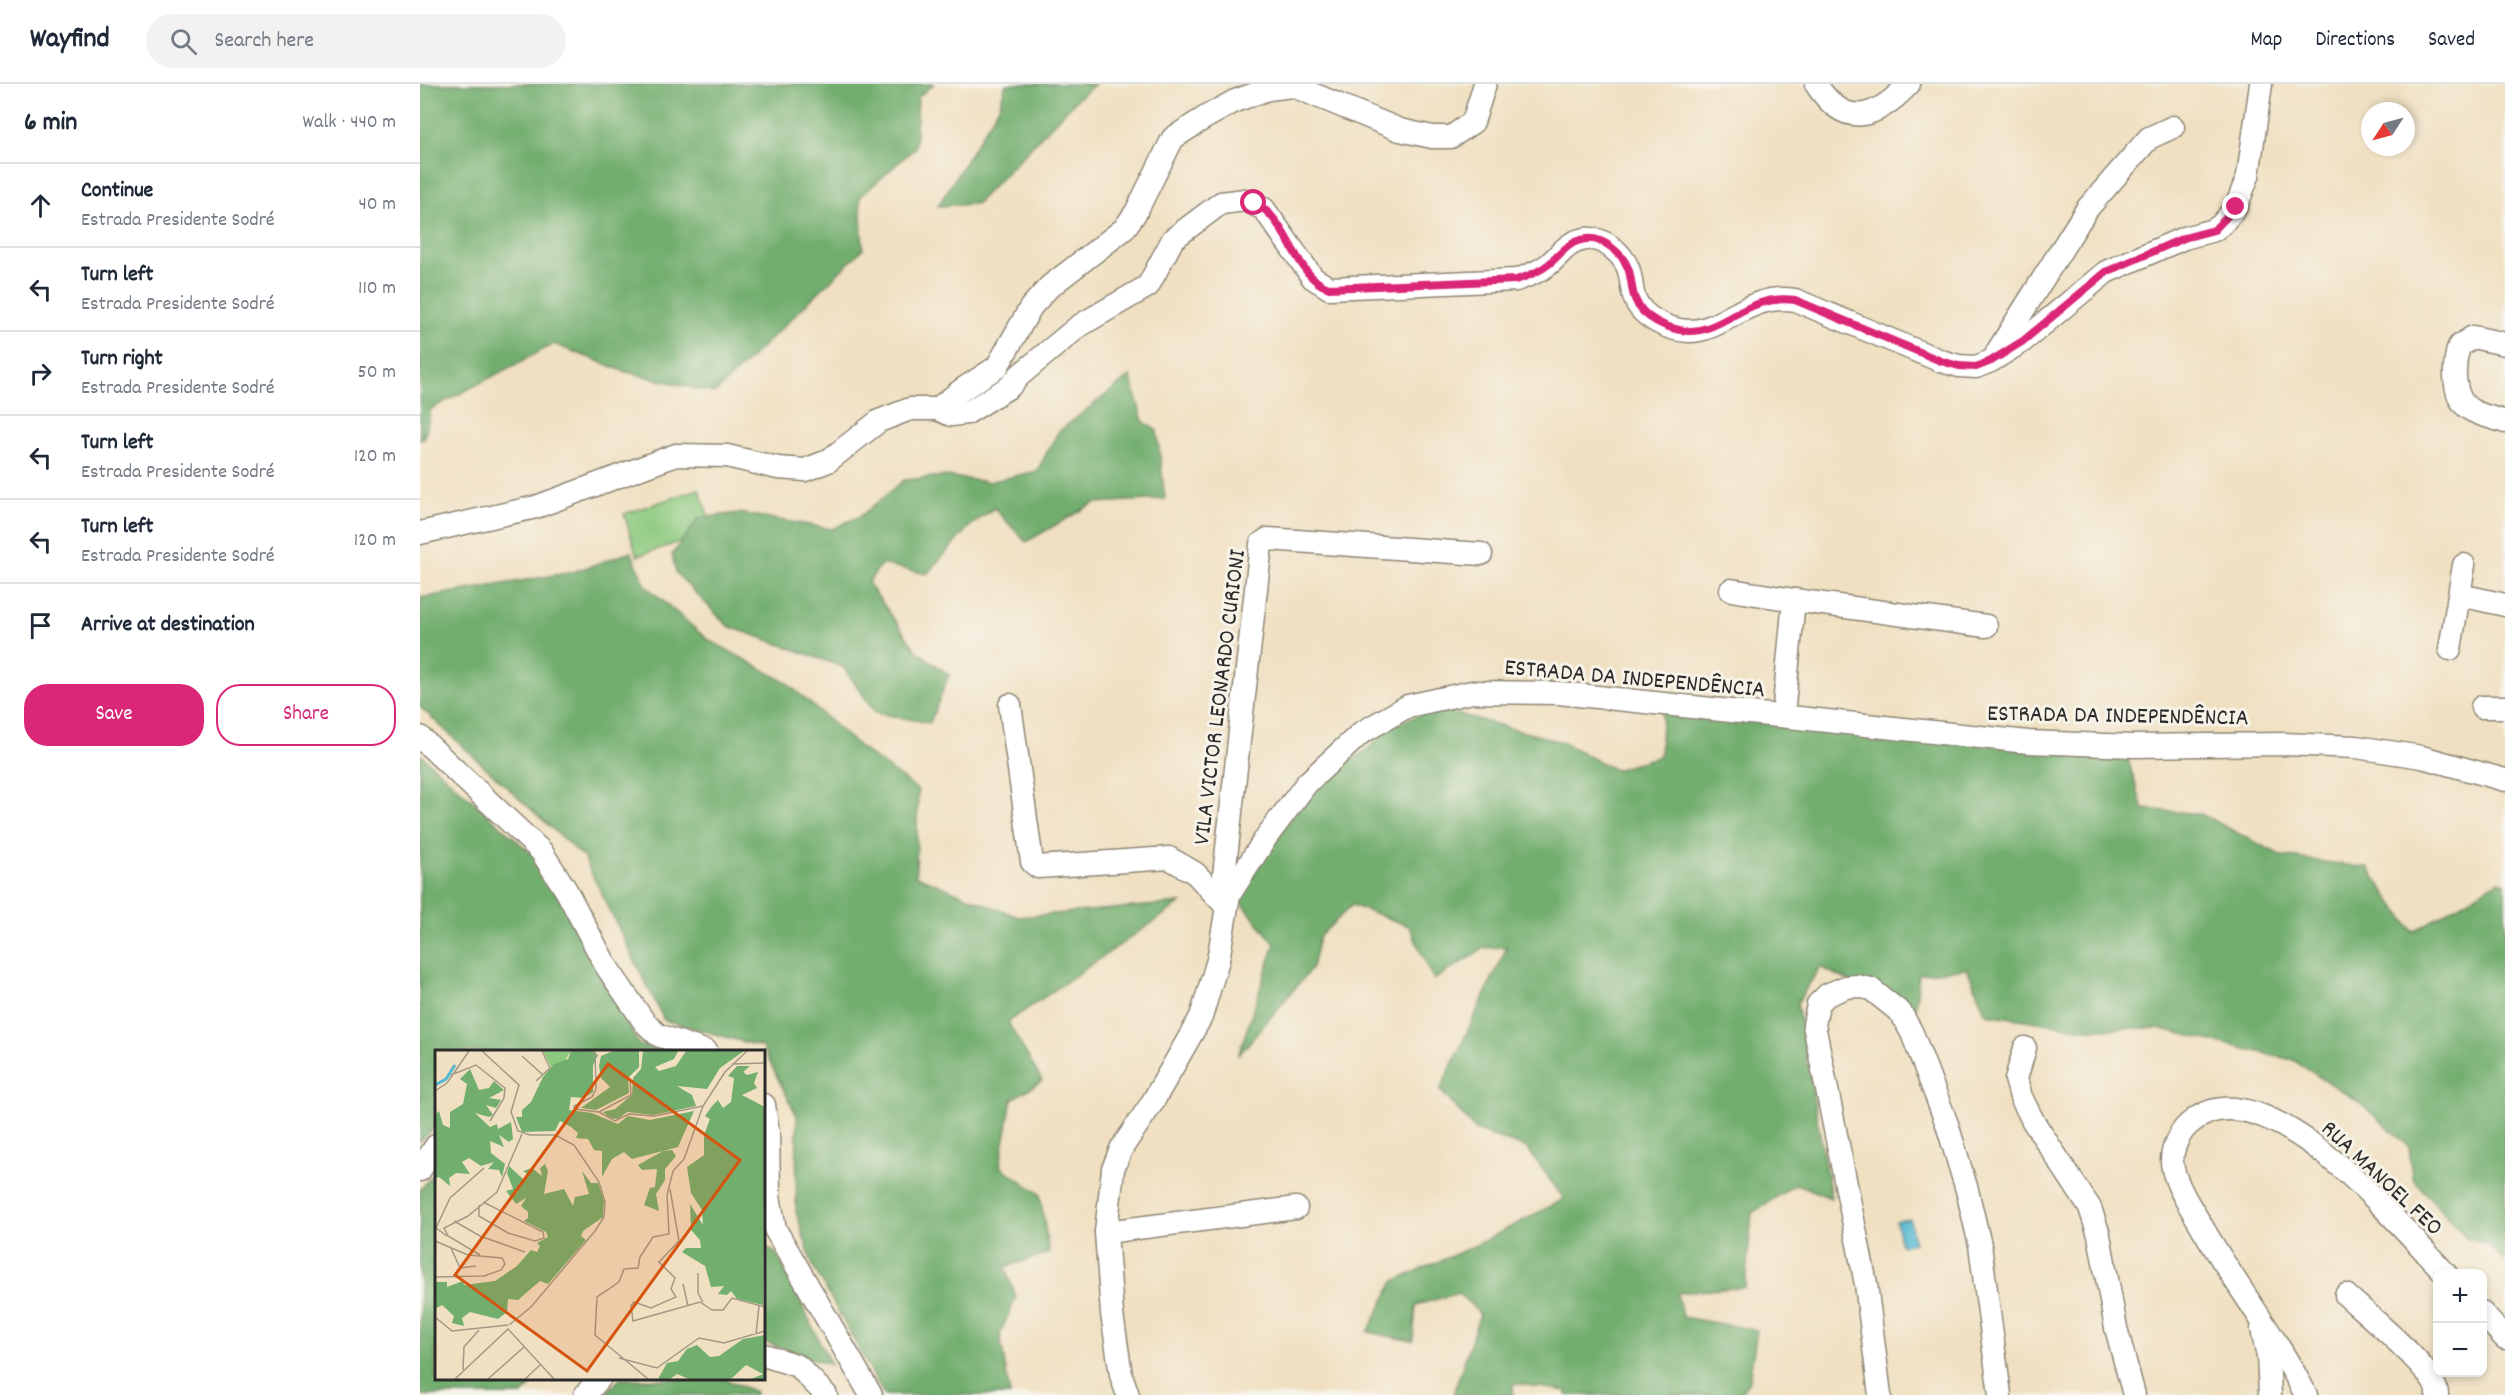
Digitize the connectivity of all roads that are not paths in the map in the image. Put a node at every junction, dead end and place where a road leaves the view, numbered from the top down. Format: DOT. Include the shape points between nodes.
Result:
graph roads {
  1 [pos="1485,84"];
  2 [pos="1816,84"];
  3 [pos="1909,84"];
  4 [pos="2261,84"];
  5 [pos="2173,127"];
  6 [pos="2505,344"];
  7 [pos="1991,361"];
  8 [pos="938,410"];
  9 [pos="2505,422"];
  10 [pos="420,533"];
  11 [pos="1481,554"];
  12 [pos="2464,564"];
  13 [pos="1731,590"];
  14 [pos="2460,595"];
  15 [pos="1794,600"];
  16 [pos="2505,605"];
  17 [pos="1986,626"];
  18 [pos="2450,649"];
  19 [pos="1010,705"];
  20 [pos="2482,707"];
  21 [pos="2505,707"];
  22 [pos="1783,716"];
  23 [pos="420,737"];
  24 [pos="2505,780"];
  25 [pos="1227,900"];
  26 [pos="2025,1048"];
  27 [pos="701,1050"];
  28 [pos="765,1112"];
  29 [pos="435,1148"];
  30 [pos="420,1170"];
  31 [pos="1296,1209"];
  32 [pos="769,1225"];
  33 [pos="1106,1232"];
  34 [pos="2441,1269"];
  35 [pos="2346,1296"];
  36 [pos="2487,1318"];
  37 [pos="2260,1321"];
  38 [pos="2505,1338"];
  39 [pos="765,1355"];
  40 [pos="598,1380"];
  41 [pos="585,1395"];
  42 [pos="826,1395"];
  43 [pos="871,1395"];
  44 [pos="1128,1395"];
  45 [pos="1880,1395"];
  46 [pos="2000,1395"];
  47 [pos="2134,1395"];
  48 [pos="2271,1395"];
  49 [pos="2306,1395"];
  50 [pos="2437,1395"];
  1 -- 8 [label="street" via="1473,122 1451,137 1400,130 1293,86 1269,89 1206,117 1173,138 1124,229 1049,287 1031,307 998,367"];
  2 -- 3 [label="street" via="1835,109 1858,116 1881,108"];
  4 -- 7 [label="street" via="2248,176 2236,207 2222,224 2106,272 2023,341"];
  5 -- 7 [label="street" via="2149,138 2087,209"];
  6 -- 9 [label="street" via="2473,337 2459,346 2454,360 2462,403 2471,411"];
  7 -- 8 [label="street" via="1976,367 1950,363 1795,300 1779,298 1766,300 1701,330 1670,327 1645,313 1636,301 1628,267 1618,254 1597,240 1586,238 1572,243 1536,273 1516,280 1329,288 1313,278 1264,208 1234,199 1221,203 1173,239 1148,286 1079,326 1009,387 967,413"];
  8 -- 10 [label="street" via="910,409 879,421 828,461 805,470 728,456 676,455 536,507"];
  11 -- 25 [label="street, VILA VICTOR LEONARDO CURIONI" via="1268,539 1261,544 1223,884"];
  12 -- 14 [label="street"];
  13 -- 15 [label="street"];
  14 -- 16 [label="street"];
  14 -- 18 [label="street"];
  15 -- 17 [label="street"];
  15 -- 22 [label="street"];
  19 -- 25 [label="street" via="1032,862 1038,867 1169,858 1195,873"];
  20 -- 21 [label="street"];
  22 -- 24 [label="street, ESTRADA DA INDEPENDÊNCIA" via="2028,742 2356,747 2422,757"];
  22 -- 25 [label="street, ESTRADA DA INDEPENDÊNCIA" via="1559,693 1472,692 1426,700 1386,717 1329,760 1267,836"];
  23 -- 27 [label="street" via="541,851 606,966 645,1023 658,1035"];
  25 -- 33 [label="street, ESTRADA DA INDEPENDÊNCIA" via="1218,960 1204,1007 1152,1104 1121,1149 1113,1169"];
  26 -- 47 [label="street" via="2016,1079 2021,1097 2090,1208"];
  28 -- 32 [label="street"];
  29 -- 30 [label="street"];
  31 -- 33 [label="street"];
  32 -- 43 [label="street"];
  33 -- 44 [label="street, ESTRADA DA INDEPENDÊNCIA" via="1112,1314"];
  34 -- 37 [label="street, RUA MANOEL FEO" via="2312,1142 2258,1114 2216,1110 2199,1115 2184,1128 2174,1145 2172,1166 2194,1214"];
  35 -- 50 [label="street" via="2417,1363 2437,1387"];
  36 -- 38 [label="street"];
  37 -- 48 [label="street"];
  37 -- 49 [label="street, RUA MANOEL FEO"];
  39 -- 42 [label="street" via="798,1366"];
  40 -- 41 [label="street"];
  45 -- 46 [label="street" via="1866,1284 1814,1025 1818,1004 1835,991 1857,986 1871,989 1901,1013 1929,1074 1967,1190 1980,1245"];
}
